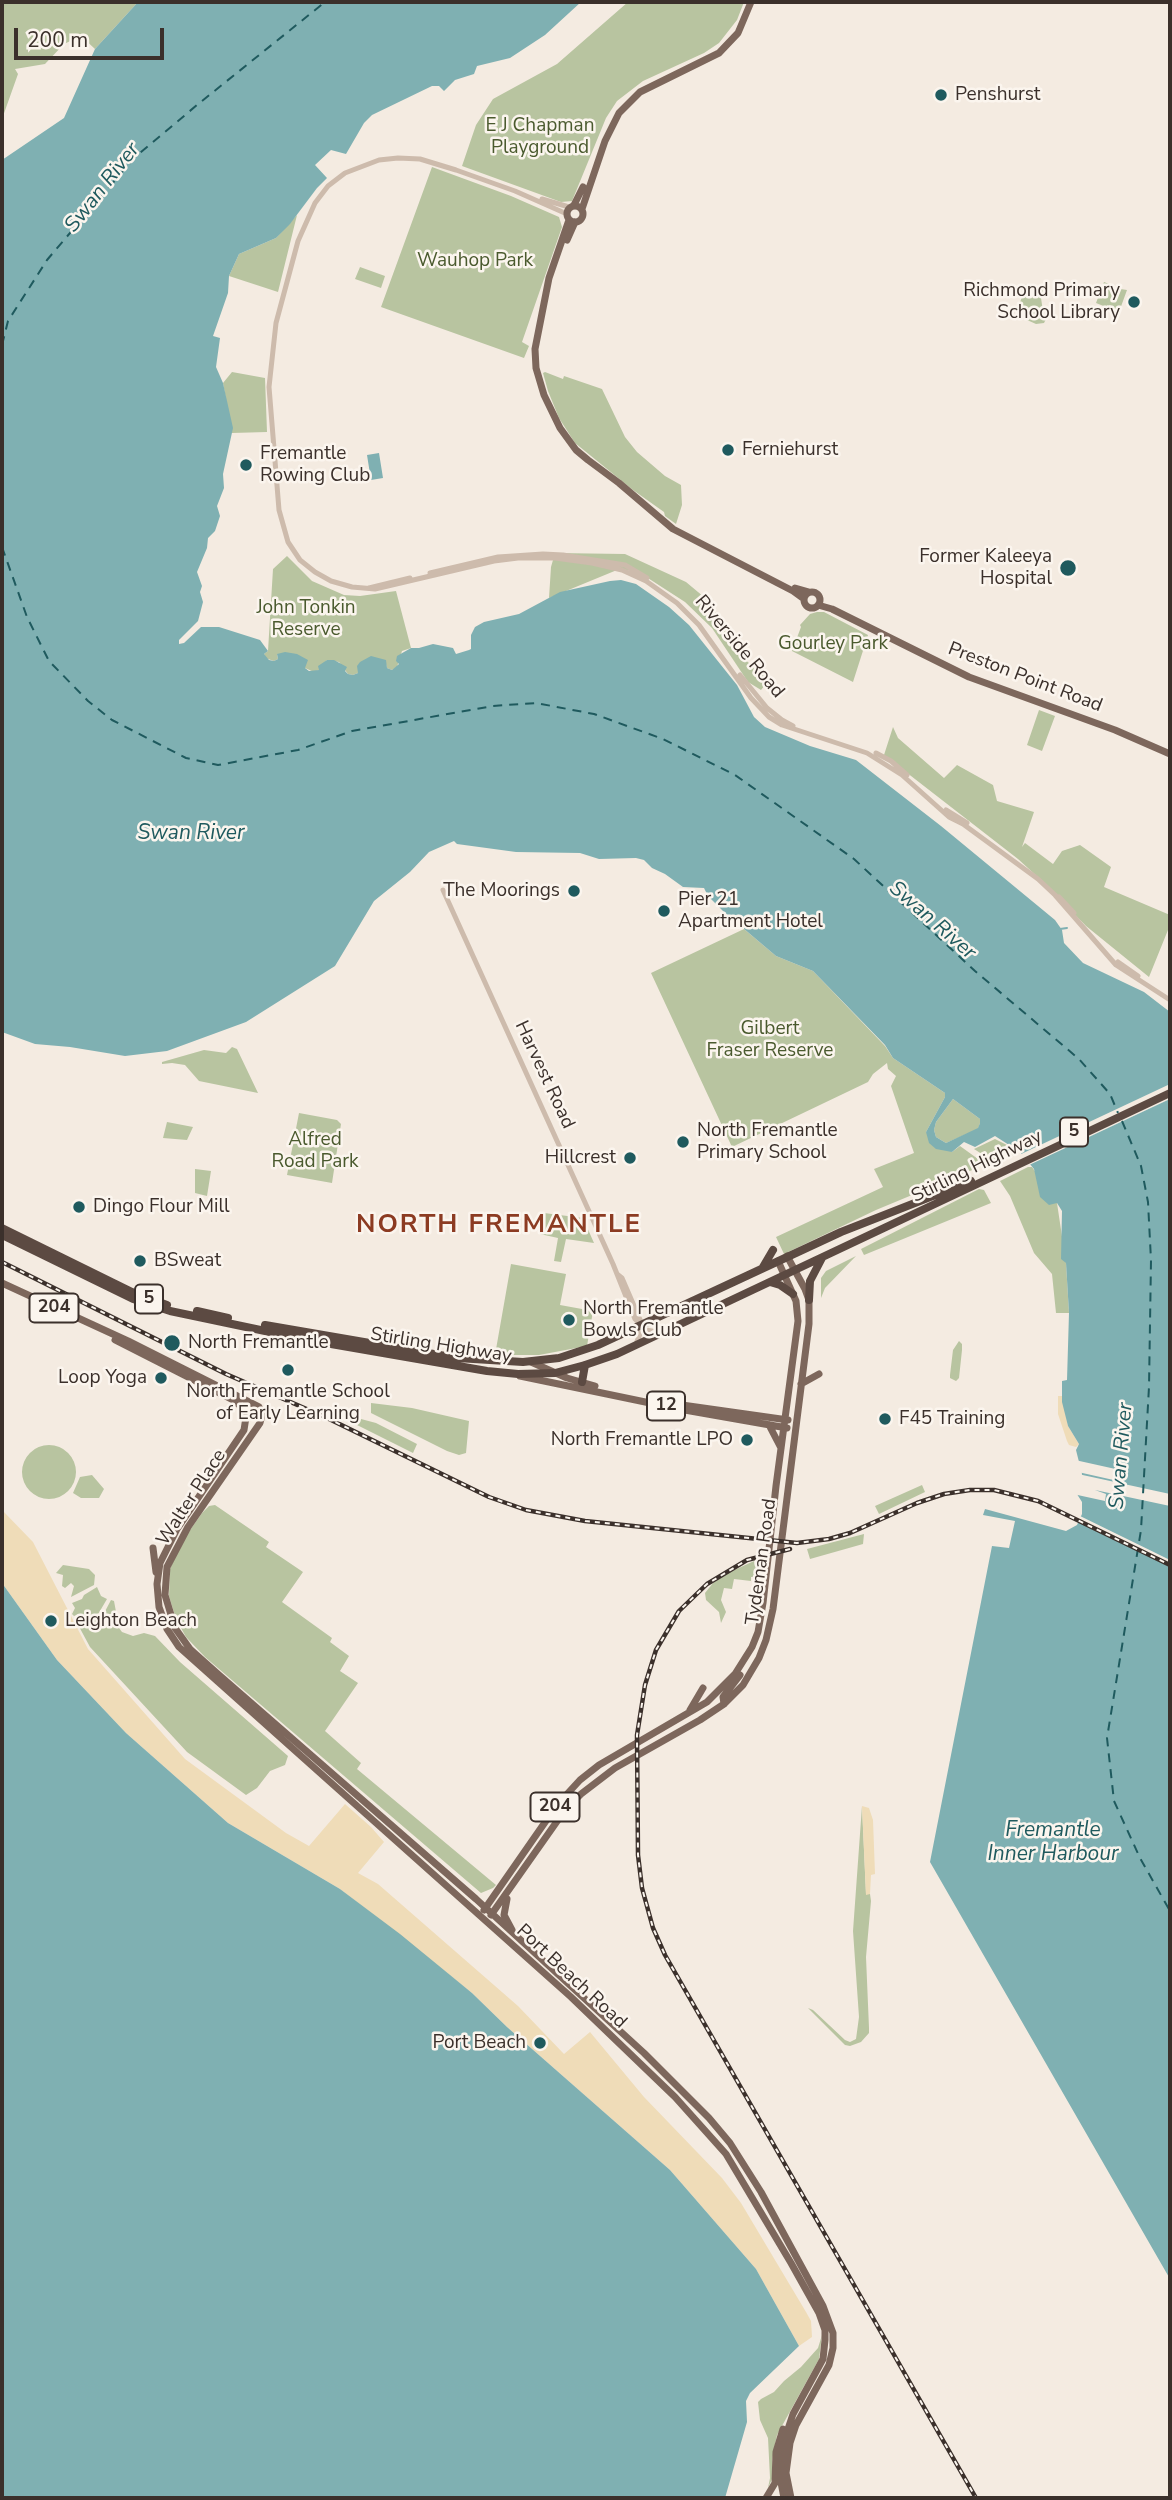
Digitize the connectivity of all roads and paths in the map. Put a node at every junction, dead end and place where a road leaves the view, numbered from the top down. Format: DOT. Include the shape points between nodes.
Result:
graph roads {
  1 [pos="749,2"];
  2 [pos="582,209"];
  3 [pos="571,214"];
  4 [pos="806,596"];
  5 [pos="819,602"];
  6 [pos="1170,754"];
  7 [pos="443,890"];
  8 [pos="1170,998"];
  9 [pos="1170,1087"];
  10 [pos="1170,1093"];
  11 [pos="979,1180"];
  12 [pos="2,1228"];
  13 [pos="2,1235"];
  14 [pos="773,1251"];
  15 [pos="788,1256"];
  16 [pos="822,1258"];
  17 [pos="778,1261"];
  18 [pos="761,1269"];
  19 [pos="796,1270"];
  20 [pos="785,1275"];
  21 [pos="770,1282"];
  22 [pos="2,1283"];
  23 [pos="793,1294"];
  24 [pos="808,1300"];
  25 [pos="641,1326"];
  26 [pos="106,1333"];
  27 [pos="662,1333"];
  28 [pos="636,1346"];
  29 [pos="531,1362"];
  30 [pos="585,1365"];
  31 [pos="507,1373"];
  32 [pos="555,1373"];
  33 [pos="819,1374"];
  34 [pos="582,1382"];
  35 [pos="801,1384"];
  36 [pos="784,1423"];
  37 [pos="769,1425"];
  38 [pos="795,1425"];
  39 [pos="781,1448"];
  40 [pos="153,1548"];
  41 [pos="164,1551"];
  42 [pos="167,1567"];
  43 [pos="157,1576"];
  44 [pos="748,1654"];
  45 [pos="704,1688"];
  46 [pos="724,1704"];
  47 [pos="685,1716"];
  48 [pos="508,1892"];
  49 [pos="486,1915"];
  50 [pos="514,1933"];
  51 [pos="793,2414"];
  52 [pos="766,2498"];
  53 [pos="786,2498"];
  1 -- 2 [label="main road, Preston Point Road" via="738,33 719,53 640,92 619,113"];
  1 -- 3 [label="main road, Preston Point Road" via="718,49 645,85 618,107"];
  2 -- 3 [label="main road"];
  2 -- 3 [label="main road, Preston Point Road" via="582,218"];
  3 -- 4 [label="main road, Preston Point Road" via="539,345 548,393 568,434 674,525"];
  3 -- 8 [label="street, Riverside Road" via="427,161 379,160 356,167 328,186 306,219 271,356 269,396 278,509 300,560 340,585 369,588 513,554 563,555 630,566 682,603 774,715 891,761 948,811 1040,878 1118,962"];
  4 -- 5 [label="main road, Preston Point Road" via="816,593"];
  4 -- 5 [label="main road, Preston Point Road" via="809,607"];
  5 -- 6 [label="main road, Preston Point Road" via="970,677"];
  7 -- 25 [label="street, Harvest Road"];
  9 -- 11 [label="highway, Stirling Highway / 5"];
  10 -- 11 [label="highway, Stirling Highway / 5"];
  11 -- 15 [label="highway, Stirling Highway / 5" via="841,1231"];
  11 -- 16 [label="highway, Stirling Highway / 5"];
  12 -- 29 [label="highway, Stirling Highway / 5" via="132,1292 171,1306 403,1351"];
  13 -- 31 [label="highway, Stirling Highway / 5" via="153,1307 308,1340"];
  14 -- 18 [label="highway"];
  15 -- 17 [label="highway, Stirling Highway / 5"];
  15 -- 19 [label="main road, Tydeman Road"];
  16 -- 19 [label="highway, Stirling Highway / 5"];
  16 -- 24 [label="highway" via="810,1280"];
  17 -- 18 [label="highway, Stirling Highway / 5"];
  17 -- 20 [label="main road, Tydeman Road"];
  18 -- 25 [label="highway, Stirling Highway / 5"];
  19 -- 20 [label="highway, Stirling Highway / 5"];
  19 -- 24 [label="main road, Tydeman Road / 204"];
  20 -- 21 [label="highway, Stirling Highway / 5"];
  20 -- 23 [label="main road, Tydeman Road / 204"];
  21 -- 23 [label="highway"];
  21 -- 27 [label="highway, Stirling Highway / 5"];
  22 -- 26 [label="main road, 204"];
  23 -- 36 [label="main road, Tydeman Road / 204" via="798,1321"];
  24 -- 35 [label="main road, Tydeman Road / 204"];
  25 -- 27 [label="street"];
  25 -- 28 [label="street"];
  25 -- 29 [label="highway, Stirling Highway / 5" via="576,1354"];
  26 -- 41 [label="main road, Walter Place / 204" via="233,1400 246,1417 244,1430"];
  26 -- 42 [label="main road, Walter Place / 204" via="262,1410 260,1423 182,1536"];
  27 -- 28 [label="highway, Stirling Highway / 5"];
  28 -- 30 [label="highway, Stirling Highway / 5"];
  29 -- 32 [label="main road, 12"];
  30 -- 32 [label="highway, Stirling Highway / 5"];
  30 -- 34 [label="highway"];
  31 -- 32 [label="highway, Stirling Highway / 5"];
  31 -- 37 [label="main road, 12"];
  32 -- 34 [label="main road, 12"];
  33 -- 35 [label="main road"];
  34 -- 36 [label="main road, 12"];
  35 -- 38 [label="main road, Tydeman Road / 204"];
  36 -- 37 [label="main road, 12"];
  36 -- 38 [label="main road, 12"];
  36 -- 39 [label="main road, Tydeman Road / 204"];
  37 -- 39 [label="main road"];
  38 -- 46 [label="main road, Tydeman Road / 204" via="766,1640 748,1677"];
  39 -- 44 [label="main road, Tydeman Road / 204" via="761,1616"];
  40 -- 43 [label="main road"];
  41 -- 43 [label="main road, Port Beach Road / 204"];
  42 -- 49 [label="main road, Port Beach Road / 204" via="167,1607 190,1649"];
  43 -- 49 [label="main road, Port Beach Road / 204" via="161,1616 178,1647"];
  44 -- 46 [label="main road" via="743,1671 723,1697"];
  44 -- 47 [label="main road, Tydeman Road / 204" via="717,1694"];
  45 -- 47 [label="main road"];
  46 -- 48 [label="main road, Tydeman Road / 204" via="615,1768 581,1794"];
  47 -- 49 [label="main road, Tydeman Road / 204" via="580,1780 551,1813"];
  48 -- 49 [label="main road, Tydeman Road / 204"];
  48 -- 50 [label="main road" via="504,1912"];
  49 -- 50 [label="main road, Port Beach Road"];
  49 -- 51 [label="main road, Port Beach Road" via="676,2097 739,2173 825,2330 823,2359"];
  50 -- 53 [label="main road, Port Beach Road" via="720,2130 761,2192 828,2316 834,2341 832,2357 790,2443"];
  51 -- 52 [label="main road" via="777,2444 775,2483"];
  51 -- 53 [label="main road, Port Beach Road" via="781,2455 780,2477"];
}
